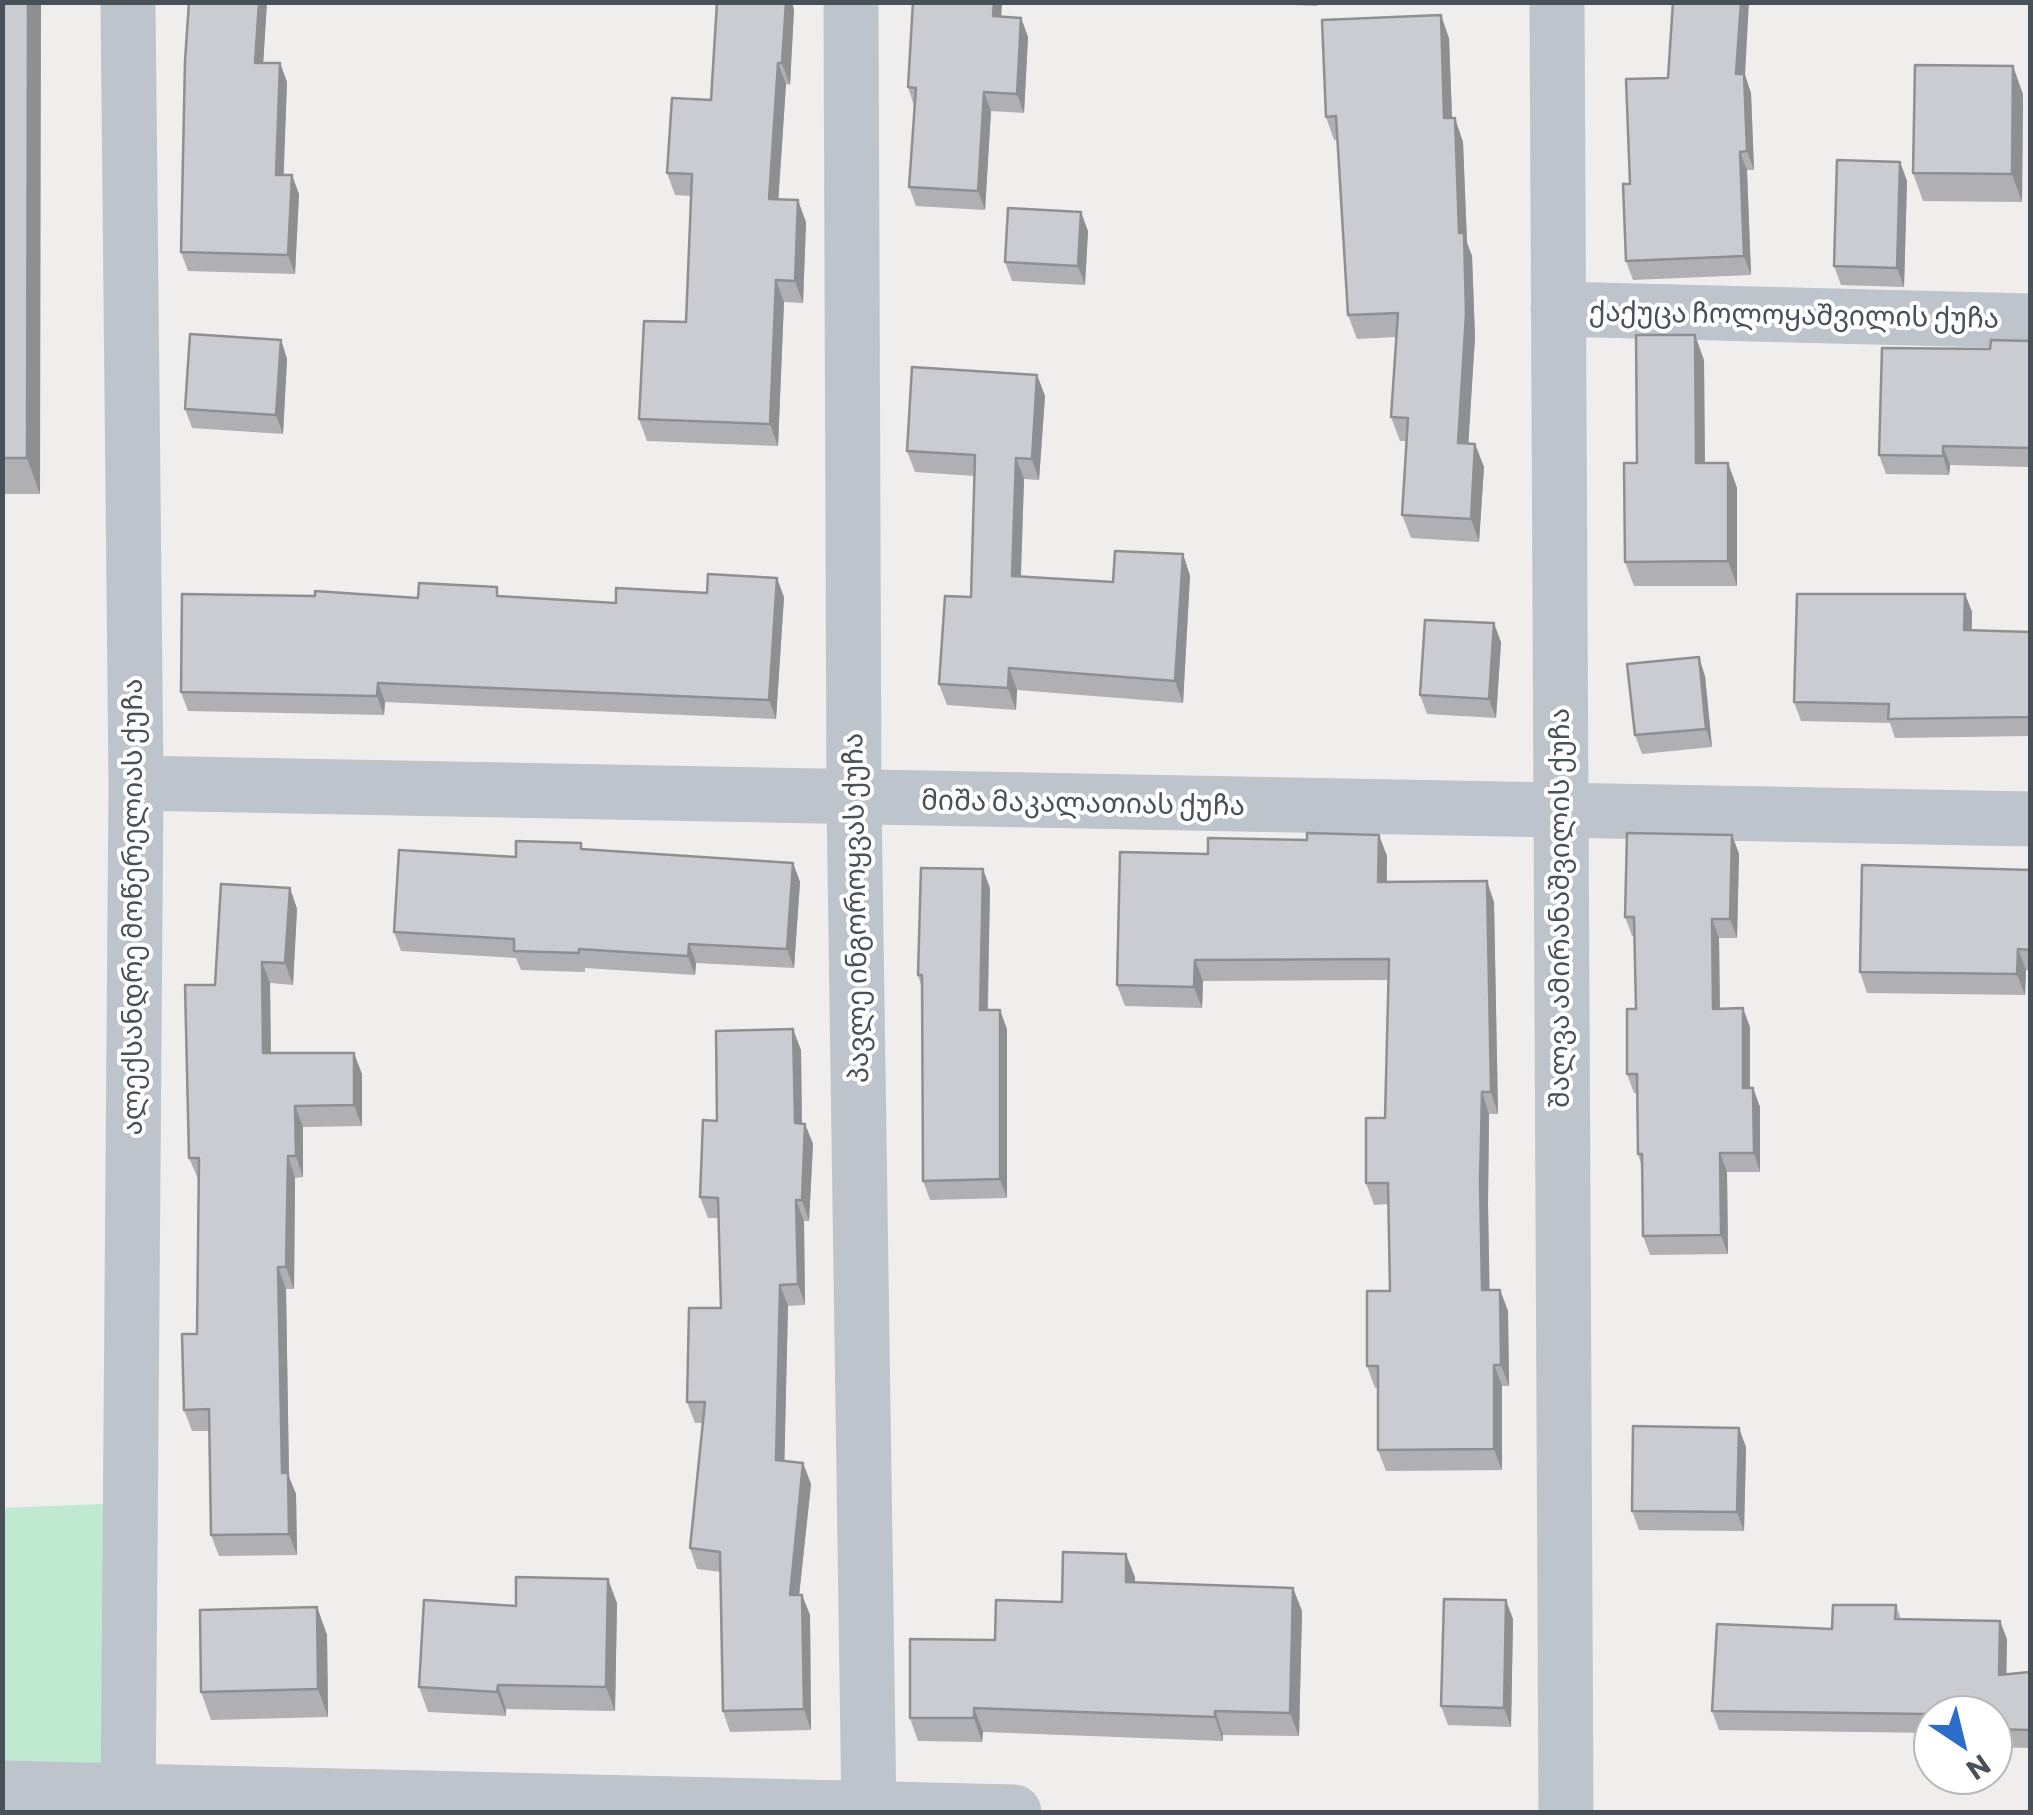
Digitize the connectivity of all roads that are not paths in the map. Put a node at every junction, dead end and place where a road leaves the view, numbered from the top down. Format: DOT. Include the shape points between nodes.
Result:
graph roads {
  1 [pos="128,2"];
  2 [pos="851,2"];
  3 [pos="1558,2"];
  4 [pos="1558,310"];
  5 [pos="2030,321"];
  6 [pos="136,783"];
  7 [pos="854,800"];
  8 [pos="1560,810"];
  9 [pos="2030,819"];
  10 [pos="2,1788"];
  11 [pos="128,1802"];
  12 [pos="868,1811"];
  13 [pos="1014,1812"];
  14 [pos="1566,1812"];
  1 -- 6 [label="street, ალექსანდრე მოწერელიას ქუჩა"];
  2 -- 7 [label="street, პავლე ინგოროყვას ქუჩა"];
  3 -- 4 [label="street, შალვა ამირანაშვილის ქუჩა"];
  4 -- 5 [label="street, ქაქუცა ჩოლოყაშვილის ქუჩა"];
  4 -- 8 [label="street, შალვა ამირანაშვილის ქუჩა"];
  6 -- 7 [label="street, მიშა მაკალათიას ქუჩა"];
  6 -- 11 [label="street, ალექსანდრე მოწერელიას ქუჩა"];
  7 -- 8 [label="street, მიშა მაკალათიას ქუჩა"];
  7 -- 12 [label="street, პავლე ინგოროყვას ქუჩა"];
  8 -- 9 [label="street, მიშა მაკალათიას ქუჩა"];
  8 -- 14 [label="street, შალვა ამირანაშვილის ქუჩა"];
  10 -- 11 [label="street"];
  11 -- 12 [label="street"];
  12 -- 13 [label="street"];
}
